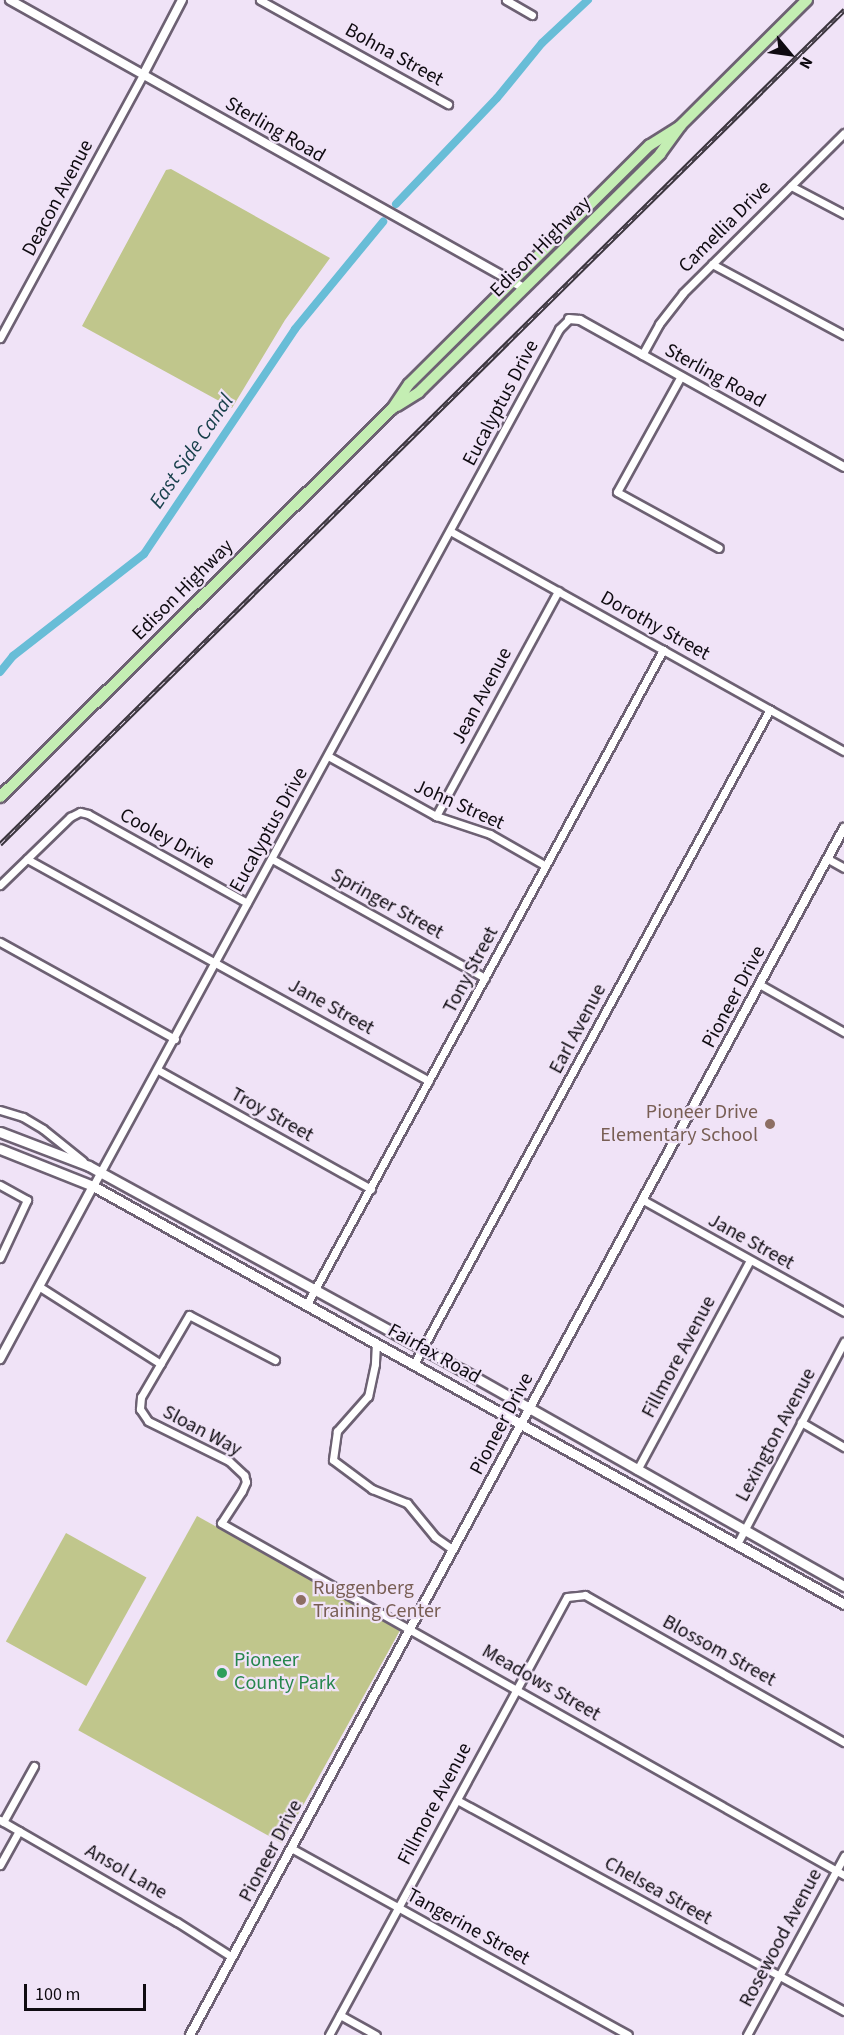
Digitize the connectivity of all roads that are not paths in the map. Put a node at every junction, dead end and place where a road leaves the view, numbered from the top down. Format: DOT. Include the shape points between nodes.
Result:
graph roads {
  1 [pos="10,0"];
  2 [pos="182,0"];
  3 [pos="260,0"];
  4 [pos="506,0"];
  5 [pos="807,0"];
  6 [pos="532,15"];
  7 [pos="144,73"];
  8 [pos="448,104"];
  9 [pos="680,126"];
  10 [pos="844,133"];
  11 [pos="791,186"];
  12 [pos="844,214"];
  13 [pos="712,264"];
  14 [pos="513,282"];
  15 [pos="524,288"];
  16 [pos="569,319"];
  17 [pos="844,335"];
  18 [pos="0,338"];
  19 [pos="642,355"];
  20 [pos="681,376"];
  21 [pos="392,409"];
  22 [pos="844,467"];
  23 [pos="450,531"];
  24 [pos="719,548"];
  25 [pos="558,591"];
  26 [pos="663,650"];
  27 [pos="770,709"];
  28 [pos="844,751"];
  29 [pos="328,756"];
  30 [pos="0,797"];
  31 [pos="435,816"];
  32 [pos="844,828"];
  33 [pos="27,859"];
  34 [pos="272,859"];
  35 [pos="828,859"];
  36 [pos="546,866"];
  37 [pos="844,868"];
  38 [pos="0,885"];
  39 [pos="248,903"];
  40 [pos="0,942"];
  41 [pos="216,962"];
  42 [pos="485,978"];
  43 [pos="759,984"];
  44 [pos="844,1032"];
  45 [pos="175,1039"];
  46 [pos="158,1070"];
  47 [pos="429,1081"];
  48 [pos="0,1110"];
  49 [pos="0,1132"];
  50 [pos="0,1149"];
  51 [pos="89,1166"];
  52 [pos="100,1173"];
  53 [pos="0,1185"];
  54 [pos="93,1186"];
  55 [pos="371,1189"];
  56 [pos="643,1200"];
  57 [pos="1,1254"];
  58 [pos="750,1260"];
  59 [pos="40,1287"];
  60 [pos="315,1290"];
  61 [pos="307,1304"];
  62 [pos="844,1312"];
  63 [pos="376,1342"];
  64 [pos="844,1342"];
  65 [pos="423,1348"];
  66 [pos="0,1359"];
  67 [pos="275,1360"];
  68 [pos="161,1364"];
  69 [pos="414,1364"];
  70 [pos="528,1409"];
  71 [pos="801,1422"];
  72 [pos="520,1423"];
  73 [pos="844,1447"];
  74 [pos="637,1470"];
  75 [pos="221,1523"];
  76 [pos="745,1530"];
  77 [pos="737,1544"];
  78 [pos="452,1549"];
  79 [pos="844,1586"];
  80 [pos="576,1595"];
  81 [pos="844,1604"];
  82 [pos="410,1627"];
  83 [pos="517,1688"];
  84 [pos="844,1742"];
  85 [pos="34,1766"];
  86 [pos="457,1800"];
  87 [pos="1,1821"];
  88 [pos="19,1831"];
  89 [pos="291,1848"];
  90 [pos="844,1856"];
  91 [pos="0,1865"];
  92 [pos="836,1870"];
  93 [pos="844,1875"];
  94 [pos="398,1907"];
  95 [pos="232,1957"];
  96 [pos="779,1976"];
  97 [pos="844,2011"];
  98 [pos="340,2015"];
  99 [pos="190,2035"];
  100 [pos="329,2035"];
  101 [pos="376,2035"];
  102 [pos="628,2035"];
  103 [pos="747,2035"];
  1 -- 7 [label="street, Sterling Road"];
  2 -- 7 [label="street"];
  3 -- 8 [label="street, Bohna Street"];
  4 -- 6 [label="street"];
  5 -- 9 [label="main road, Edison Highway"];
  7 -- 14 [label="street, Sterling Road"];
  7 -- 18 [label="street, Deacon Avenue"];
  9 -- 14 [label="main road, Edison Highway" via="650,145"];
  9 -- 15 [label="main road, Edison Highway" via="660,154"];
  10 -- 11 [label="street, Camellia Drive"];
  11 -- 12 [label="street"];
  11 -- 13 [label="street, Camellia Drive"];
  13 -- 17 [label="street"];
  13 -- 19 [label="street, Camellia Drive" via="670,308"];
  14 -- 15 [label="street, Sterling Road"];
  14 -- 21 [label="main road, Edison Highway" via="409,384"];
  15 -- 21 [label="main road, Edison Highway" via="419,392"];
  16 -- 19 [label="street, Sterling Road" via="580,320"];
  16 -- 23 [label="street, Eucalyptus Drive" via="559,329"];
  19 -- 20 [label="street, Sterling Road"];
  20 -- 22 [label="street, Sterling Road"];
  20 -- 24 [label="street" via="617,492"];
  21 -- 30 [label="main road, Edison Highway"];
  23 -- 25 [label="street, Dorothy Street"];
  23 -- 29 [label="street, Eucalyptus Drive"];
  25 -- 26 [label="street, Dorothy Street"];
  25 -- 31 [label="street, Jean Avenue"];
  26 -- 27 [label="street, Dorothy Street"];
  26 -- 36 [label="street, Tony Street"];
  27 -- 28 [label="street, Dorothy Street"];
  27 -- 65 [label="street, Earl Avenue"];
  29 -- 31 [label="street, John Street"];
  29 -- 34 [label="street, Eucalyptus Drive"];
  31 -- 36 [label="street, John Street" via="490,834"];
  32 -- 35 [label="street, Pioneer Drive"];
  33 -- 38 [label="street"];
  33 -- 39 [label="street, Cooley Drive" via="80,812"];
  33 -- 41 [label="street, Jane Street"];
  34 -- 39 [label="street, Eucalyptus Drive"];
  34 -- 42 [label="street, Springer Street"];
  35 -- 37 [label="street"];
  35 -- 43 [label="street, Pioneer Drive"];
  36 -- 42 [label="street, Tony Street"];
  39 -- 41 [label="street, Eucalyptus Drive"];
  40 -- 45 [label="street"];
  41 -- 45 [label="street, Eucalyptus Drive"];
  41 -- 47 [label="street, Jane Street"];
  42 -- 47 [label="street, Tony Street"];
  43 -- 44 [label="street"];
  43 -- 56 [label="street, Pioneer Drive"];
  45 -- 46 [label="street, Eucalyptus Drive"];
  46 -- 52 [label="street, Eucalyptus Drive"];
  46 -- 55 [label="street, Troy Street"];
  47 -- 55 [label="street, Tony Street"];
  48 -- 51 [label="street" via="43,1129"];
  49 -- 51 [label="main road, Fairfax Road"];
  50 -- 54 [label="main road, Fairfax Road"];
  51 -- 52 [label="main road, Fairfax Road"];
  52 -- 54 [label="street, Eucalyptus Drive"];
  52 -- 60 [label="main road, Fairfax Road"];
  53 -- 57 [label="street" via="27,1200"];
  54 -- 59 [label="street, Eucalyptus Drive"];
  54 -- 61 [label="main road, Fairfax Road"];
  55 -- 60 [label="street, Tony Street"];
  56 -- 58 [label="street, Jane Street"];
  56 -- 70 [label="street, Pioneer Drive"];
  58 -- 62 [label="street, Jane Street"];
  58 -- 74 [label="street, Fillmore Avenue"];
  59 -- 66 [label="street, Eucalyptus Drive"];
  59 -- 68 [label="street"];
  60 -- 61 [label="street, Tony Street"];
  60 -- 65 [label="main road, Fairfax Road"];
  61 -- 63 [label="main road, Fairfax Road"];
  63 -- 69 [label="main road, Fairfax Road"];
  63 -- 78 [label="street" via="368,1396 338,1431 333,1460 372,1489 407,1503 435,1537"];
  64 -- 71 [label="street, Lexington Avenue"];
  65 -- 69 [label="street, Earl Avenue"];
  65 -- 70 [label="main road, Fairfax Road"];
  67 -- 68 [label="street" via="189,1315"];
  68 -- 75 [label="street, Sloan Way" via="141,1397 140,1409 148,1421 229,1461 246,1482"];
  69 -- 72 [label="main road, Fairfax Road"];
  70 -- 72 [label="street, Pioneer Drive"];
  70 -- 74 [label="main road, Fairfax Road"];
  71 -- 73 [label="street"];
  71 -- 76 [label="street, Lexington Avenue"];
  72 -- 77 [label="main road, Fairfax Road"];
  72 -- 78 [label="street, Pioneer Drive"];
  74 -- 76 [label="main road, Fairfax Road"];
  75 -- 82 [label="street, Meadows Street"];
  76 -- 77 [label="street, Lexington Avenue"];
  76 -- 79 [label="main road, Fairfax Road"];
  77 -- 81 [label="main road, Fairfax Road"];
  78 -- 82 [label="street, Pioneer Drive"];
  80 -- 83 [label="street, Fillmore Avenue" via="567,1598"];
  80 -- 84 [label="street, Blossom Street" via="585,1595"];
  82 -- 83 [label="street, Meadows Street"];
  82 -- 89 [label="street, Pioneer Drive"];
  83 -- 86 [label="street, Fillmore Avenue"];
  83 -- 92 [label="street, Meadows Street"];
  85 -- 87 [label="street"];
  86 -- 94 [label="street, Fillmore Avenue"];
  86 -- 96 [label="street, Chelsea Street"];
  87 -- 88 [label="street, Ansol Lane"];
  88 -- 91 [label="street"];
  88 -- 95 [label="street, Ansol Lane"];
  89 -- 94 [label="street, Tangerine Street"];
  89 -- 95 [label="street, Pioneer Drive"];
  90 -- 92 [label="street, Rosewood Avenue"];
  92 -- 93 [label="street, Meadows Street"];
  92 -- 96 [label="street, Rosewood Avenue"];
  94 -- 98 [label="street, Fillmore Avenue"];
  94 -- 102 [label="street, Tangerine Street"];
  95 -- 99 [label="street, Pioneer Drive"];
  96 -- 97 [label="street, Chelsea Street"];
  96 -- 103 [label="street, Rosewood Avenue"];
  98 -- 100 [label="street, Fillmore Avenue"];
  98 -- 101 [label="street"];
}
